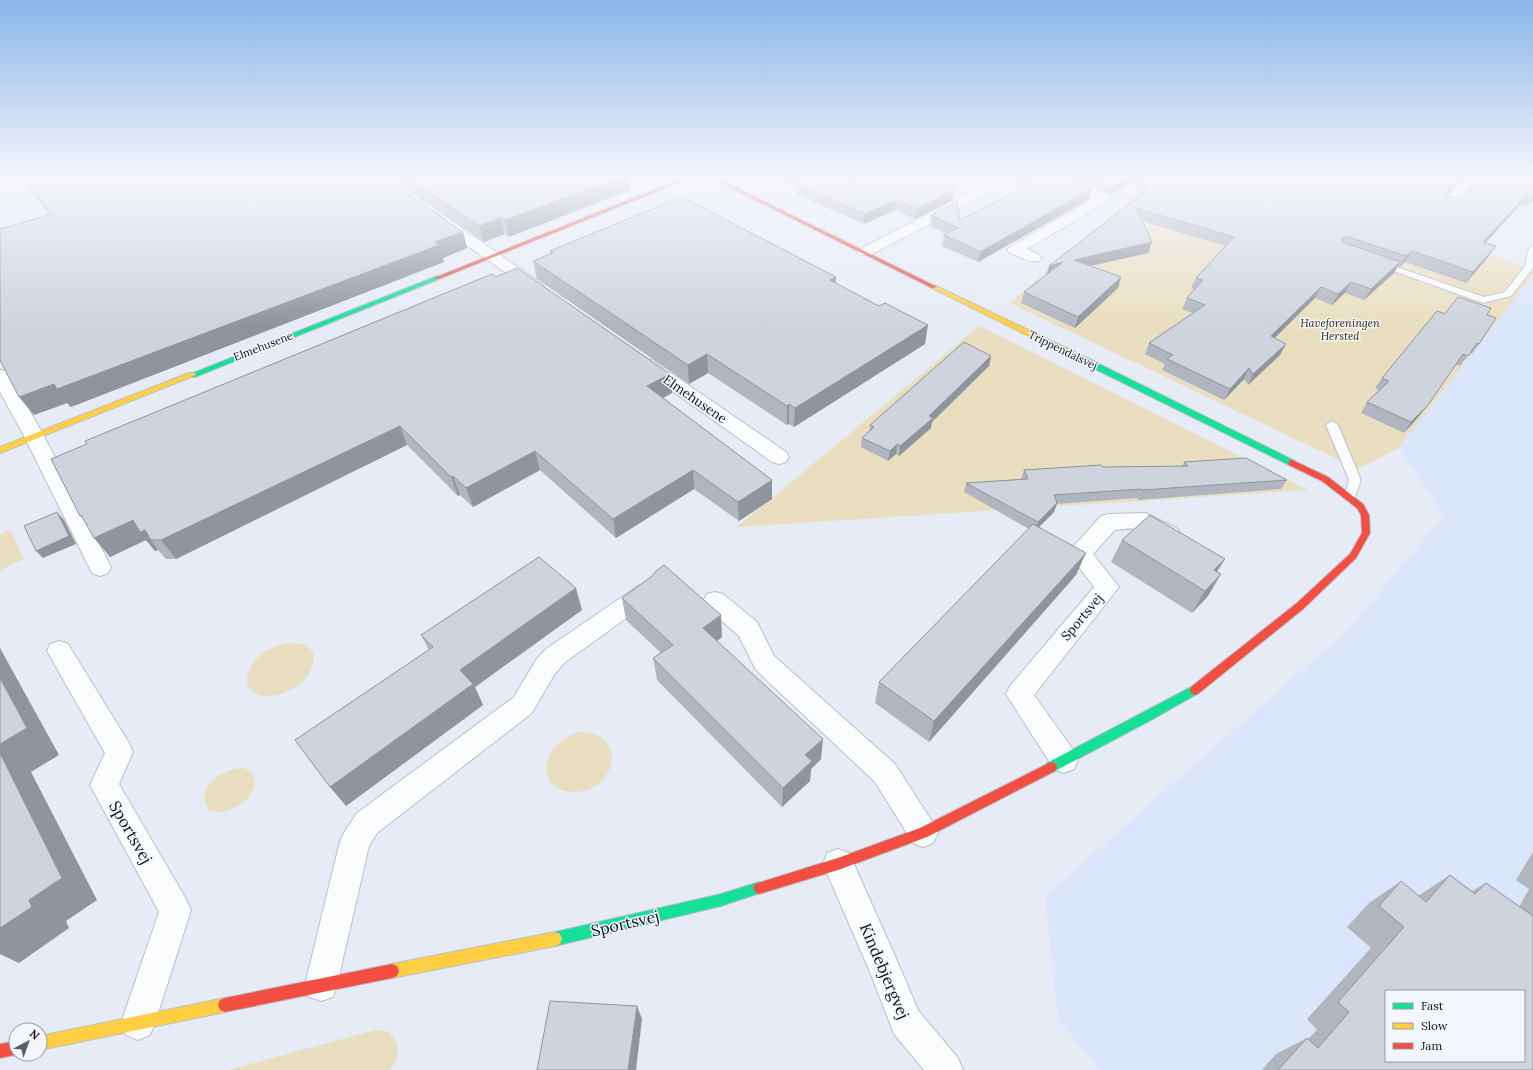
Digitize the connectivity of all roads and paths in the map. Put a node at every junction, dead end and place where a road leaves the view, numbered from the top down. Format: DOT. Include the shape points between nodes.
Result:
graph roads {
  1 [pos="450,227"];
  2 [pos="566,227"];
  3 [pos="814,227"];
  4 [pos="913,227"];
  5 [pos="1054,227"];
  6 [pos="1533,248"];
  7 [pos="865,252"];
  8 [pos="492,257"];
  9 [pos="1034,258"];
  10 [pos="1371,261"];
  11 [pos="550,298"];
  12 [pos="631,354"];
  13 [pos="0,375"];
  14 [pos="1332,425"];
  15 [pos="34,436"];
  16 [pos="0,450"];
  17 [pos="779,458"];
  18 [pos="1350,497"];
  19 [pos="1190,548"];
  20 [pos="1353,556"];
  21 [pos="100,567"];
  22 [pos="646,592"];
  23 [pos="715,601"];
  24 [pos="59,651"];
  25 [pos="1064,760"];
  26 [pos="922,833"];
  27 [pos="838,864"];
  28 [pos="321,985"];
  29 [pos="138,1022"];
  30 [pos="48,1041"];
  31 [pos="946,1070"];
  1 -- 8 [label="street"];
  2 -- 8 [label="street, Elmehusene"];
  3 -- 7 [label="street, Trippendalsvej"];
  4 -- 7 [label="street"];
  5 -- 9 [label="street" via="1015,250"];
  6 -- 10 [label="lane" via="1530,266 1508,294 1484,300"];
  7 -- 18 [label="street, Trippendalsvej" via="1325,479"];
  8 -- 11 [label="street"];
  8 -- 15 [label="street, Elmehusene"];
  12 -- 17 [label="street, Elmehusene"];
  13 -- 15 [label="street"];
  14 -- 18 [label="lane" via="1355,480"];
  15 -- 16 [label="street, Elmehusene"];
  15 -- 21 [label="street"];
  18 -- 20 [label="street, Trippendalsvej" via="1365,515 1367,524 1366,533"];
  19 -- 25 [label="street, Sportsvej" via="1145,521 1109,522 1080,554 1107,587 1019,694"];
  20 -- 25 [label="street, Sportsvej" via="1300,606 1200,687"];
  22 -- 28 [label="street" via="555,656 543,670 533,693 523,706 381,812 359,833 354,841"];
  23 -- 26 [label="street" via="748,630 766,663 885,773"];
  24 -- 29 [label="street, Sportsvej" via="119,752 104,785 175,910"];
  25 -- 26 [label="street, Sportsvej"];
  26 -- 27 [label="street, Sportsvej"];
  27 -- 28 [label="street, Sportsvej" via="721,900 626,923 514,948"];
  27 -- 31 [label="street, Kindebjergvej" via="906,1022"];
  28 -- 29 [label="street, Sportsvej"];
  29 -- 30 [label="street, Sportsvej"];
}
